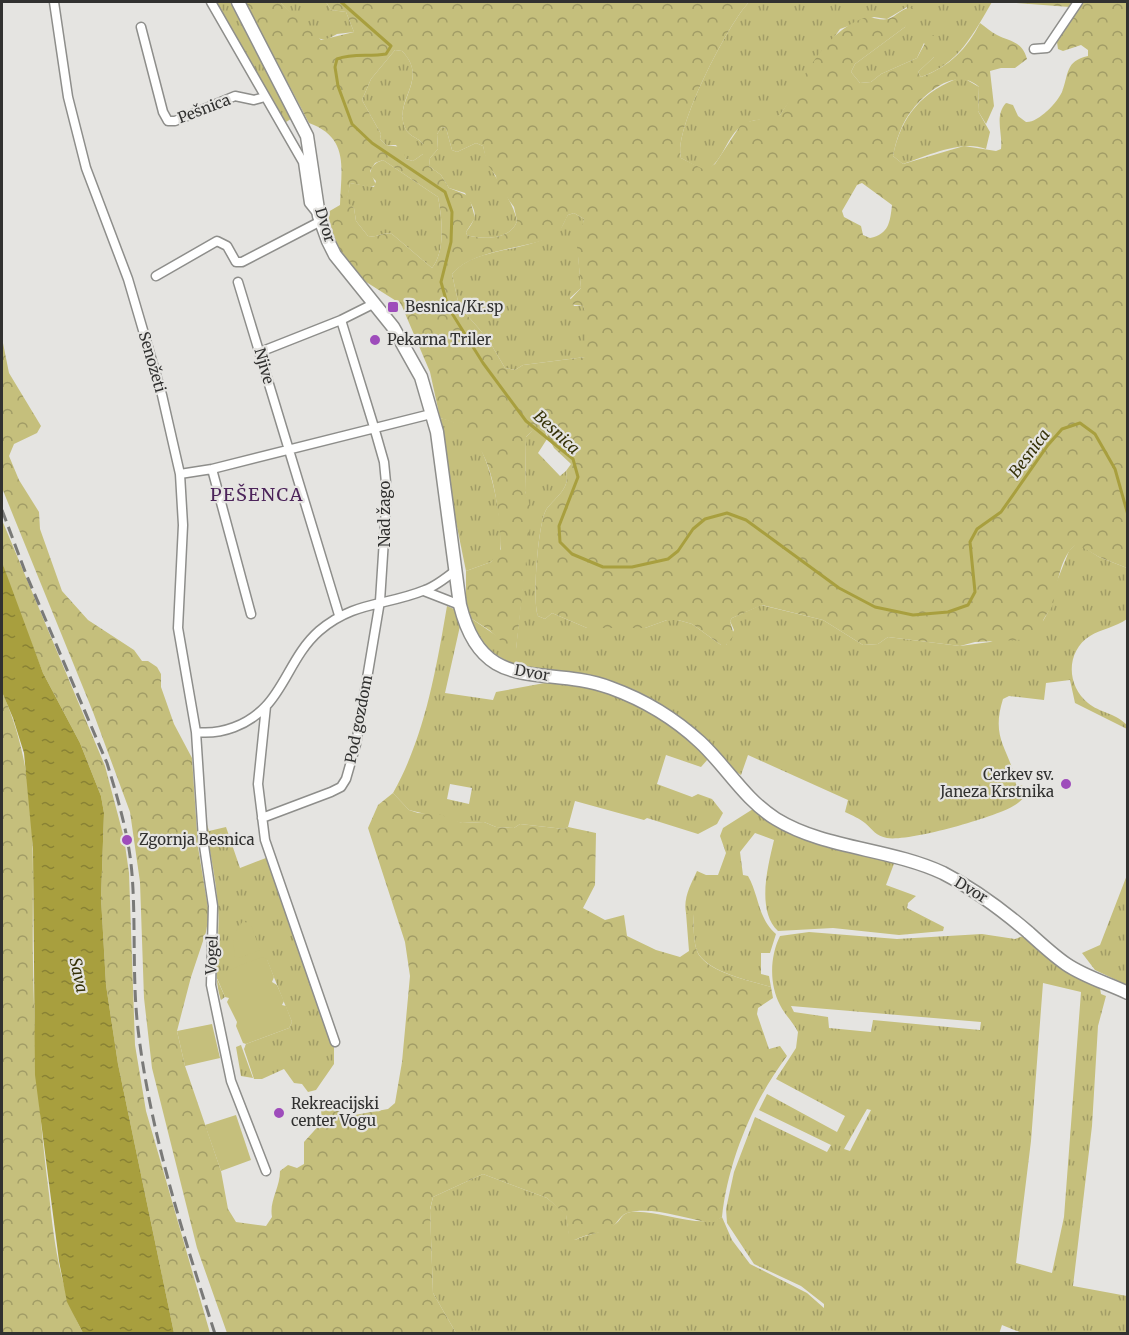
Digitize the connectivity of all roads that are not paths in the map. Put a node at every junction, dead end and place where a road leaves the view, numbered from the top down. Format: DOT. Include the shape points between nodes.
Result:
graph roads {
  1 [pos="54,2"];
  2 [pos="211,2"];
  3 [pos="238,2"];
  4 [pos="1078,2"];
  5 [pos="141,27"];
  6 [pos="1034,49"];
  7 [pos="265,97"];
  8 [pos="320,218"];
  9 [pos="156,276"];
  10 [pos="238,282"];
  11 [pos="375,303"];
  12 [pos="341,320"];
  13 [pos="260,352"];
  14 [pos="431,414"];
  15 [pos="375,427"];
  16 [pos="289,450"];
  17 [pos="212,469"];
  18 [pos="180,474"];
  19 [pos="456,570"];
  20 [pos="424,591"];
  21 [pos="380,601"];
  22 [pos="460,605"];
  23 [pos="251,614"];
  24 [pos="339,615"];
  25 [pos="266,706"];
  26 [pos="196,732"];
  27 [pos="262,818"];
  28 [pos="1128,993"];
  29 [pos="335,1042"];
  30 [pos="267,1171"];
  1 -- 18 [label="street, Senožeti" via="68,97 86,168 128,279"];
  2 -- 7 [label="street"];
  3 -- 8 [label="street, Dvor" via="307,136"];
  4 -- 6 [label="street" via="1047,48"];
  5 -- 7 [label="street, Pešnica" via="168,121 235,96 254,100"];
  7 -- 8 [label="street" via="303,162 309,203"];
  8 -- 9 [label="street" via="242,262 236,262 227,246 217,241"];
  8 -- 11 [label="street, Dvor" via="335,255"];
  10 -- 13 [label="street, Njive"];
  11 -- 12 [label="street"];
  11 -- 14 [label="street, Dvor" via="416,368"];
  12 -- 13 [label="street"];
  12 -- 15 [label="street, Nad žago"];
  13 -- 16 [label="street, Njive"];
  14 -- 15 [label="street"];
  14 -- 19 [label="street, Dvor"];
  15 -- 16 [label="street"];
  15 -- 21 [label="street, Nad žago" via="387,494"];
  16 -- 17 [label="street"];
  16 -- 24 [label="street, Njive"];
  17 -- 18 [label="street"];
  17 -- 23 [label="street"];
  18 -- 26 [label="street, Senožeti" via="183,525 178,628"];
  19 -- 20 [label="street"];
  19 -- 22 [label="street, Dvor"];
  20 -- 21 [label="street"];
  20 -- 22 [label="street"];
  21 -- 24 [label="street"];
  21 -- 27 [label="street, Pod gozdom" via="356,744 346,778 332,792"];
  22 -- 28 [label="street, Dvor" via="473,643 488,658 513,671 610,687 657,708 701,742 753,801 776,819 814,836 906,858 942,873 998,907 1065,963"];
  24 -- 25 [label="street" via="306,645"];
  25 -- 26 [label="street" via="230,730"];
  25 -- 27 [label="street" via="258,784"];
  26 -- 30 [label="street, Vogel" via="202,839 213,906 214,1003 231,1081"];
  27 -- 29 [label="street" via="272,865"];
}
